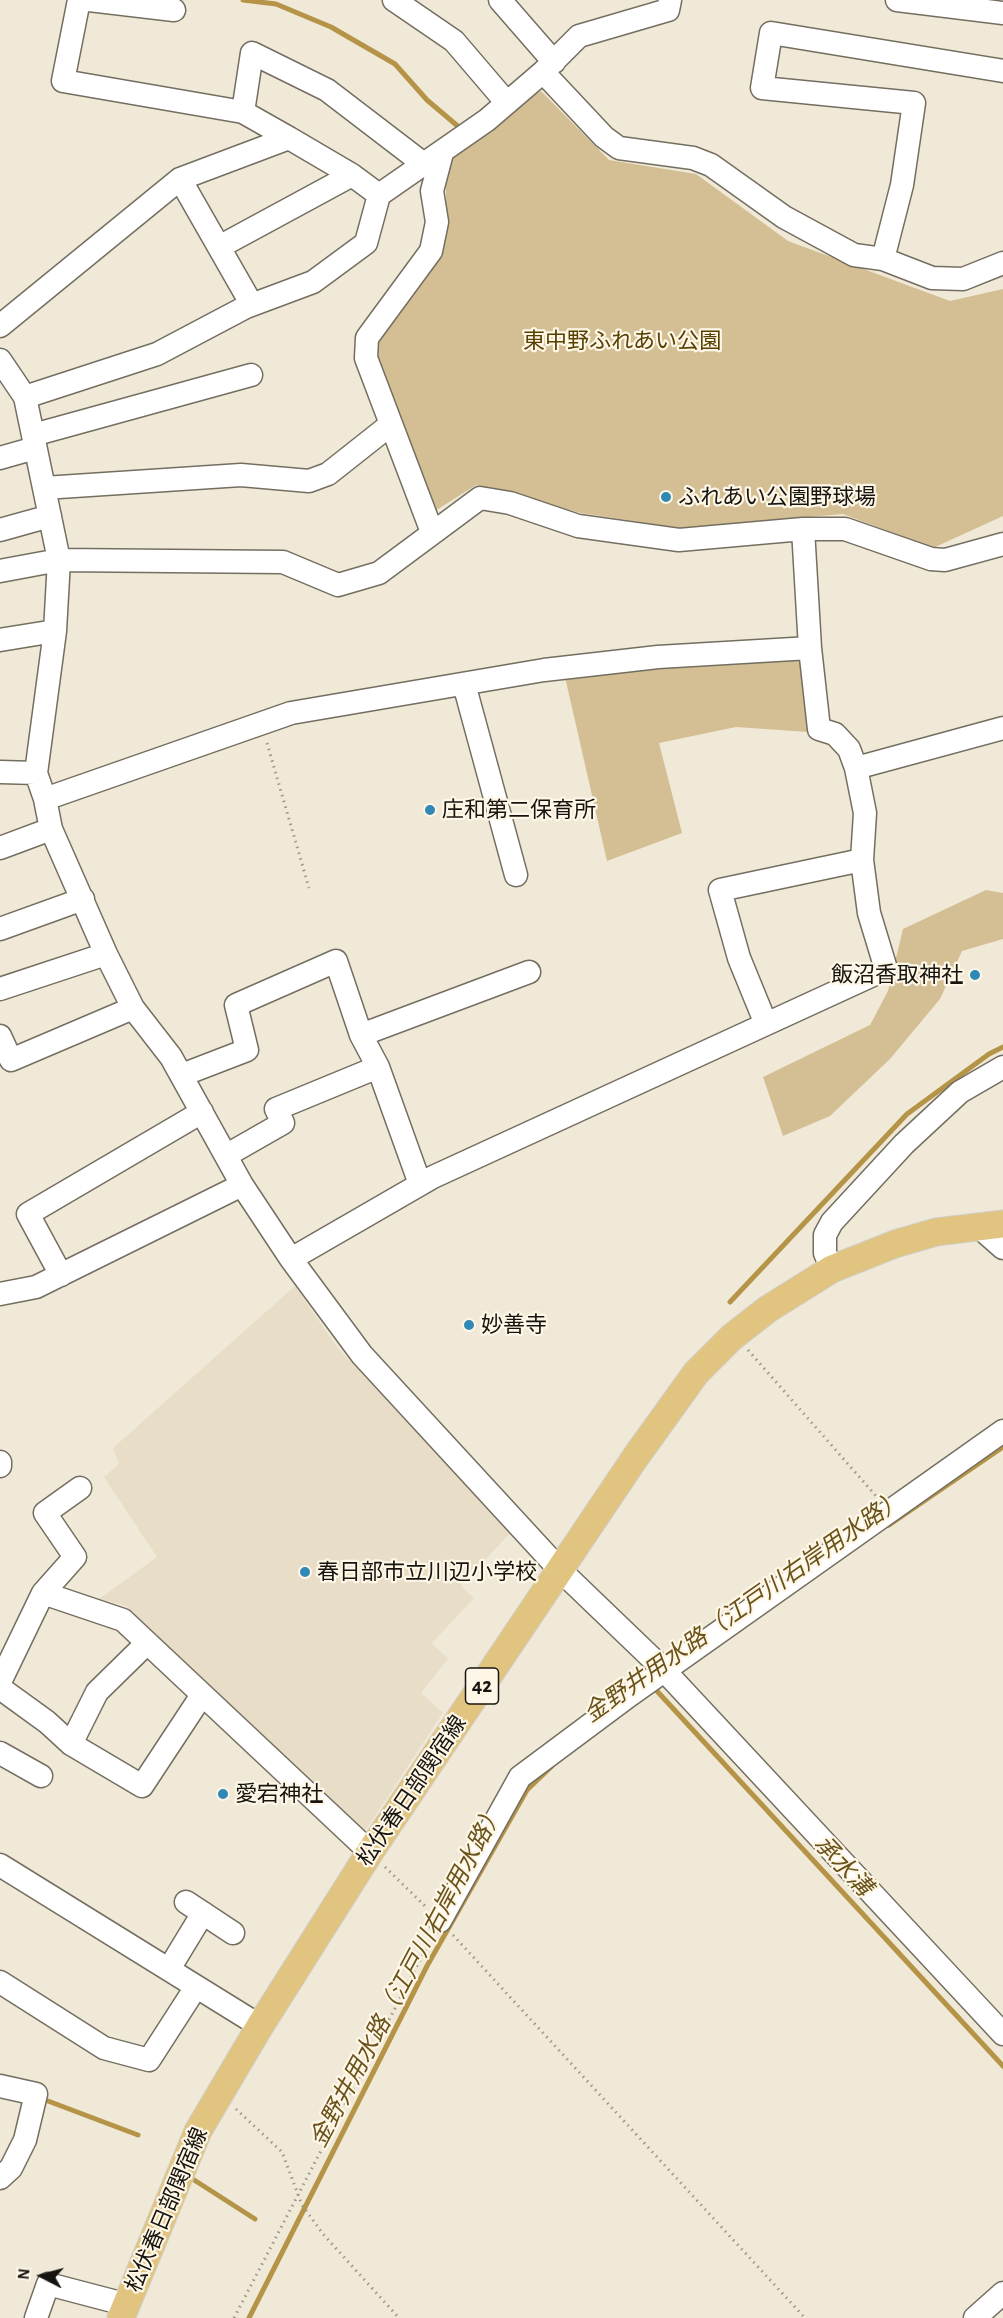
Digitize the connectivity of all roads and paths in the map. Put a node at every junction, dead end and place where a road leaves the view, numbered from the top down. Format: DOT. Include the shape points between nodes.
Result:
graph roads {
  1 [pos="79,0"];
  2 [pos="88,0"];
  3 [pos="394,0"];
  4 [pos="500,0"];
  5 [pos="670,0"];
  6 [pos="897,0"];
  7 [pos="174,10"];
  8 [pos="1003,13"];
  9 [pos="549,67"];
  10 [pos="1003,70"];
  11 [pos="507,103"];
  12 [pos="243,112"];
  13 [pos="288,138"];
  14 [pos="434,159"];
  15 [pos="352,175"];
  16 [pos="180,178"];
  17 [pos="379,195"];
  18 [pos="219,247"];
  19 [pos="883,259"];
  20 [pos="1003,263"];
  21 [pos="252,305"];
  22 [pos="0,326"];
  23 [pos="2,370"];
  24 [pos="251,375"];
  25 [pos="25,397"];
  26 [pos="390,425"];
  27 [pos="34,442"];
  28 [pos="0,458"];
  29 [pos="44,488"];
  30 [pos="50,516"];
  31 [pos="803,529"];
  32 [pos="0,530"];
  33 [pos="432,532"];
  34 [pos="1003,544"];
  35 [pos="59,560"];
  36 [pos="0,572"];
  37 [pos="55,631"];
  38 [pos="0,640"];
  39 [pos="810,648"];
  40 [pos="464,684"];
  41 [pos="261,724"];
  42 [pos="1003,728"];
  43 [pos="856,768"];
  44 [pos="0,772"];
  45 [pos="36,773"];
  46 [pos="45,799"];
  47 [pos="51,830"];
  48 [pos="0,848"];
  49 [pos="862,860"];
  50 [pos="516,875"];
  51 [pos="309,888"];
  52 [pos="83,899"];
  53 [pos="0,929"];
  54 [pos="106,954"];
  55 [pos="529,972"];
  56 [pos="0,989"];
  57 [pos="134,1008"];
  58 [pos="766,1023"];
  59 [pos="361,1035"];
  60 [pos="0,1036"];
  61 [pos="378,1067"];
  62 [pos="1003,1067"];
  63 [pos="182,1075"];
  64 [pos="202,1112"];
  65 [pos="226,1155"];
  66 [pos="420,1184"];
  67 [pos="242,1185"];
  68 [pos="991,1225"];
  69 [pos="1003,1248"];
  70 [pos="291,1259"];
  71 [pos="832,1269"];
  72 [pos="61,1275"];
  73 [pos="0,1294"];
  74 [pos="732,1337"];
  75 [pos="1003,1431"];
  76 [pos="80,1488"];
  77 [pos="889,1511"];
  78 [pos="560,1570"];
  79 [pos="43,1593"];
  80 [pos="147,1643"];
  81 [pos="670,1677"];
  82 [pos="0,1682"];
  83 [pos="0,1688"];
  84 [pos="202,1695"];
  85 [pos="71,1744"];
  86 [pos="0,1753"];
  87 [pos="41,1776"];
  88 [pos="370,1851"];
  89 [pos="0,1865"];
  90 [pos="440,1921"];
  91 [pos="233,1933"];
  92 [pos="456,1938"];
  93 [pos="169,1969"];
  94 [pos="0,1982"];
  95 [pos="196,1987"];
  96 [pos="260,2026"];
  97 [pos="1003,2034"];
  98 [pos="0,2086"];
  99 [pos="220,2094"];
  100 [pos="0,2178"];
  101 [pos="298,2194"];
  102 [pos="1003,2293"];
  103 [pos="124,2311"];
  104 [pos="36,2318"];
  105 [pos="234,2318"];
  106 [pos="399,2318"];
  107 [pos="805,2318"];
  108 [pos="975,2318"];
  1 -- 12 [label="street" via="63,81"];
  2 -- 7 [label="street"];
  3 -- 11 [label="street" via="454,41"];
  4 -- 9 [label="street"];
  5 -- 9 [label="street" via="668,9 579,36"];
  6 -- 8 [label="street"];
  9 -- 11 [label="street"];
  9 -- 19 [label="street" via="604,137 619,148 693,158 711,165 784,217 831,244 854,255"];
  10 -- 19 [label="street" via="771,33 762,88 914,103 902,185"];
  11 -- 14 [label="street"];
  12 -- 13 [label="street"];
  12 -- 14 [label="street" via="252,53 327,90"];
  13 -- 15 [label="street"];
  13 -- 16 [label="street"];
  14 -- 17 [label="street"];
  14 -- 26 [label="street" via="432,191 437,222 431,251 367,338 366,358"];
  15 -- 17 [label="street"];
  15 -- 18 [label="street"];
  16 -- 18 [label="street"];
  16 -- 22 [label="street"];
  17 -- 21 [label="street" via="366,243 313,282"];
  18 -- 21 [label="street"];
  19 -- 20 [label="street" via="932,278 963,279"];
  21 -- 25 [label="street" via="157,354"];
  23 -- 25 [label="street"];
  24 -- 27 [label="street"];
  25 -- 27 [label="street"];
  26 -- 29 [label="street" via="328,474 309,481 241,475"];
  26 -- 33 [label="street"];
  27 -- 28 [label="street"];
  27 -- 29 [label="street"];
  29 -- 30 [label="street"];
  30 -- 32 [label="street"];
  30 -- 35 [label="street"];
  31 -- 33 [label="street" via="679,540 578,526 510,503 480,498"];
  31 -- 34 [label="street" via="845,529 931,559 945,560"];
  31 -- 39 [label="street"];
  33 -- 35 [label="street" via="379,573 338,585 283,562"];
  35 -- 36 [label="street"];
  35 -- 37 [label="street"];
  37 -- 38 [label="street"];
  37 -- 45 [label="street"];
  39 -- 40 [label="street" via="658,657"];
  39 -- 43 [label="street" via="819,729 835,734 849,749"];
  40 -- 41 [label="street" via="291,713"];
  40 -- 50 [label="street"];
  41 -- 46 [label="street"];
  41 -- 51 [label="path"];
  42 -- 43 [label="street"];
  43 -- 49 [label="street" via="865,813"];
  44 -- 45 [label="street"];
  45 -- 46 [label="street"];
  46 -- 47 [label="street"];
  47 -- 48 [label="street"];
  47 -- 52 [label="street"];
  49 -- 58 [label="street" via="869,913 886,969"];
  49 -- 58 [label="street" via="720,890 739,958"];
  52 -- 53 [label="street"];
  52 -- 54 [label="street"];
  54 -- 56 [label="street"];
  54 -- 57 [label="street"];
  55 -- 59 [label="street"];
  57 -- 60 [label="street" via="11,1060"];
  57 -- 63 [label="street"];
  58 -- 66 [label="street"];
  59 -- 61 [label="street"];
  59 -- 63 [label="street" via="336,961 236,1005 247,1050"];
  61 -- 65 [label="street" via="276,1109 283,1124"];
  61 -- 66 [label="street"];
  62 -- 71 [label="street" via="960,1092 904,1144 832,1222 825,1234 825,1253"];
  63 -- 64 [label="street"];
  64 -- 65 [label="street"];
  64 -- 72 [label="street" via="28,1214"];
  65 -- 67 [label="street"];
  66 -- 70 [label="street"];
  67 -- 70 [label="street"];
  67 -- 72 [label="street"];
  68 -- 69 [label="street"];
  68 -- 71 [label="main road, 松伏春日部関宿線 / 42" via="936,1232"];
  70 -- 78 [label="street" via="362,1354"];
  71 -- 74 [label="main road, 松伏春日部関宿線 / 42"];
  72 -- 73 [label="street" via="36,1287"];
  74 -- 77 [label="path"];
  74 -- 78 [label="main road, 松伏春日部関宿線 / 42" via="696,1373 671,1406"];
  75 -- 77 [label="street"];
  76 -- 79 [label="street" via="45,1513 75,1557"];
  77 -- 81 [label="street"];
  78 -- 81 [label="street"];
  78 -- 88 [label="main road, 松伏春日部関宿線 / 42"];
  79 -- 80 [label="street" via="123,1620"];
  79 -- 82 [label="street"];
  80 -- 84 [label="street"];
  80 -- 85 [label="street" via="97,1692"];
  81 -- 90 [label="street" via="520,1777"];
  81 -- 97 [label="street"];
  83 -- 85 [label="street"];
  84 -- 85 [label="street" via="141,1786"];
  84 -- 88 [label="street"];
  86 -- 87 [label="street"];
  88 -- 90 [label="path"];
  88 -- 96 [label="main road, 松伏春日部関宿線 / 42"];
  89 -- 93 [label="street"];
  90 -- 101 [label="path"];
  91 -- 93 [label="street" via="195,1908"];
  92 -- 107 [label="path"];
  93 -- 95 [label="street"];
  94 -- 95 [label="street" via="104,2048 149,2060"];
  95 -- 96 [label="street"];
  96 -- 99 [label="main road, 松伏春日部関宿線 / 42"];
  98 -- 100 [label="street" via="36,2094 25,2140 11,2168"];
  99 -- 101 [label="path" via="282,2152"];
  99 -- 103 [label="main road, 松伏春日部関宿線 / 42" via="184,2162"];
  101 -- 105 [label="path"];
  101 -- 106 [label="path" via="314,2221"];
  102 -- 108 [label="street"];
  103 -- 104 [label="street" via="48,2284"];
}
